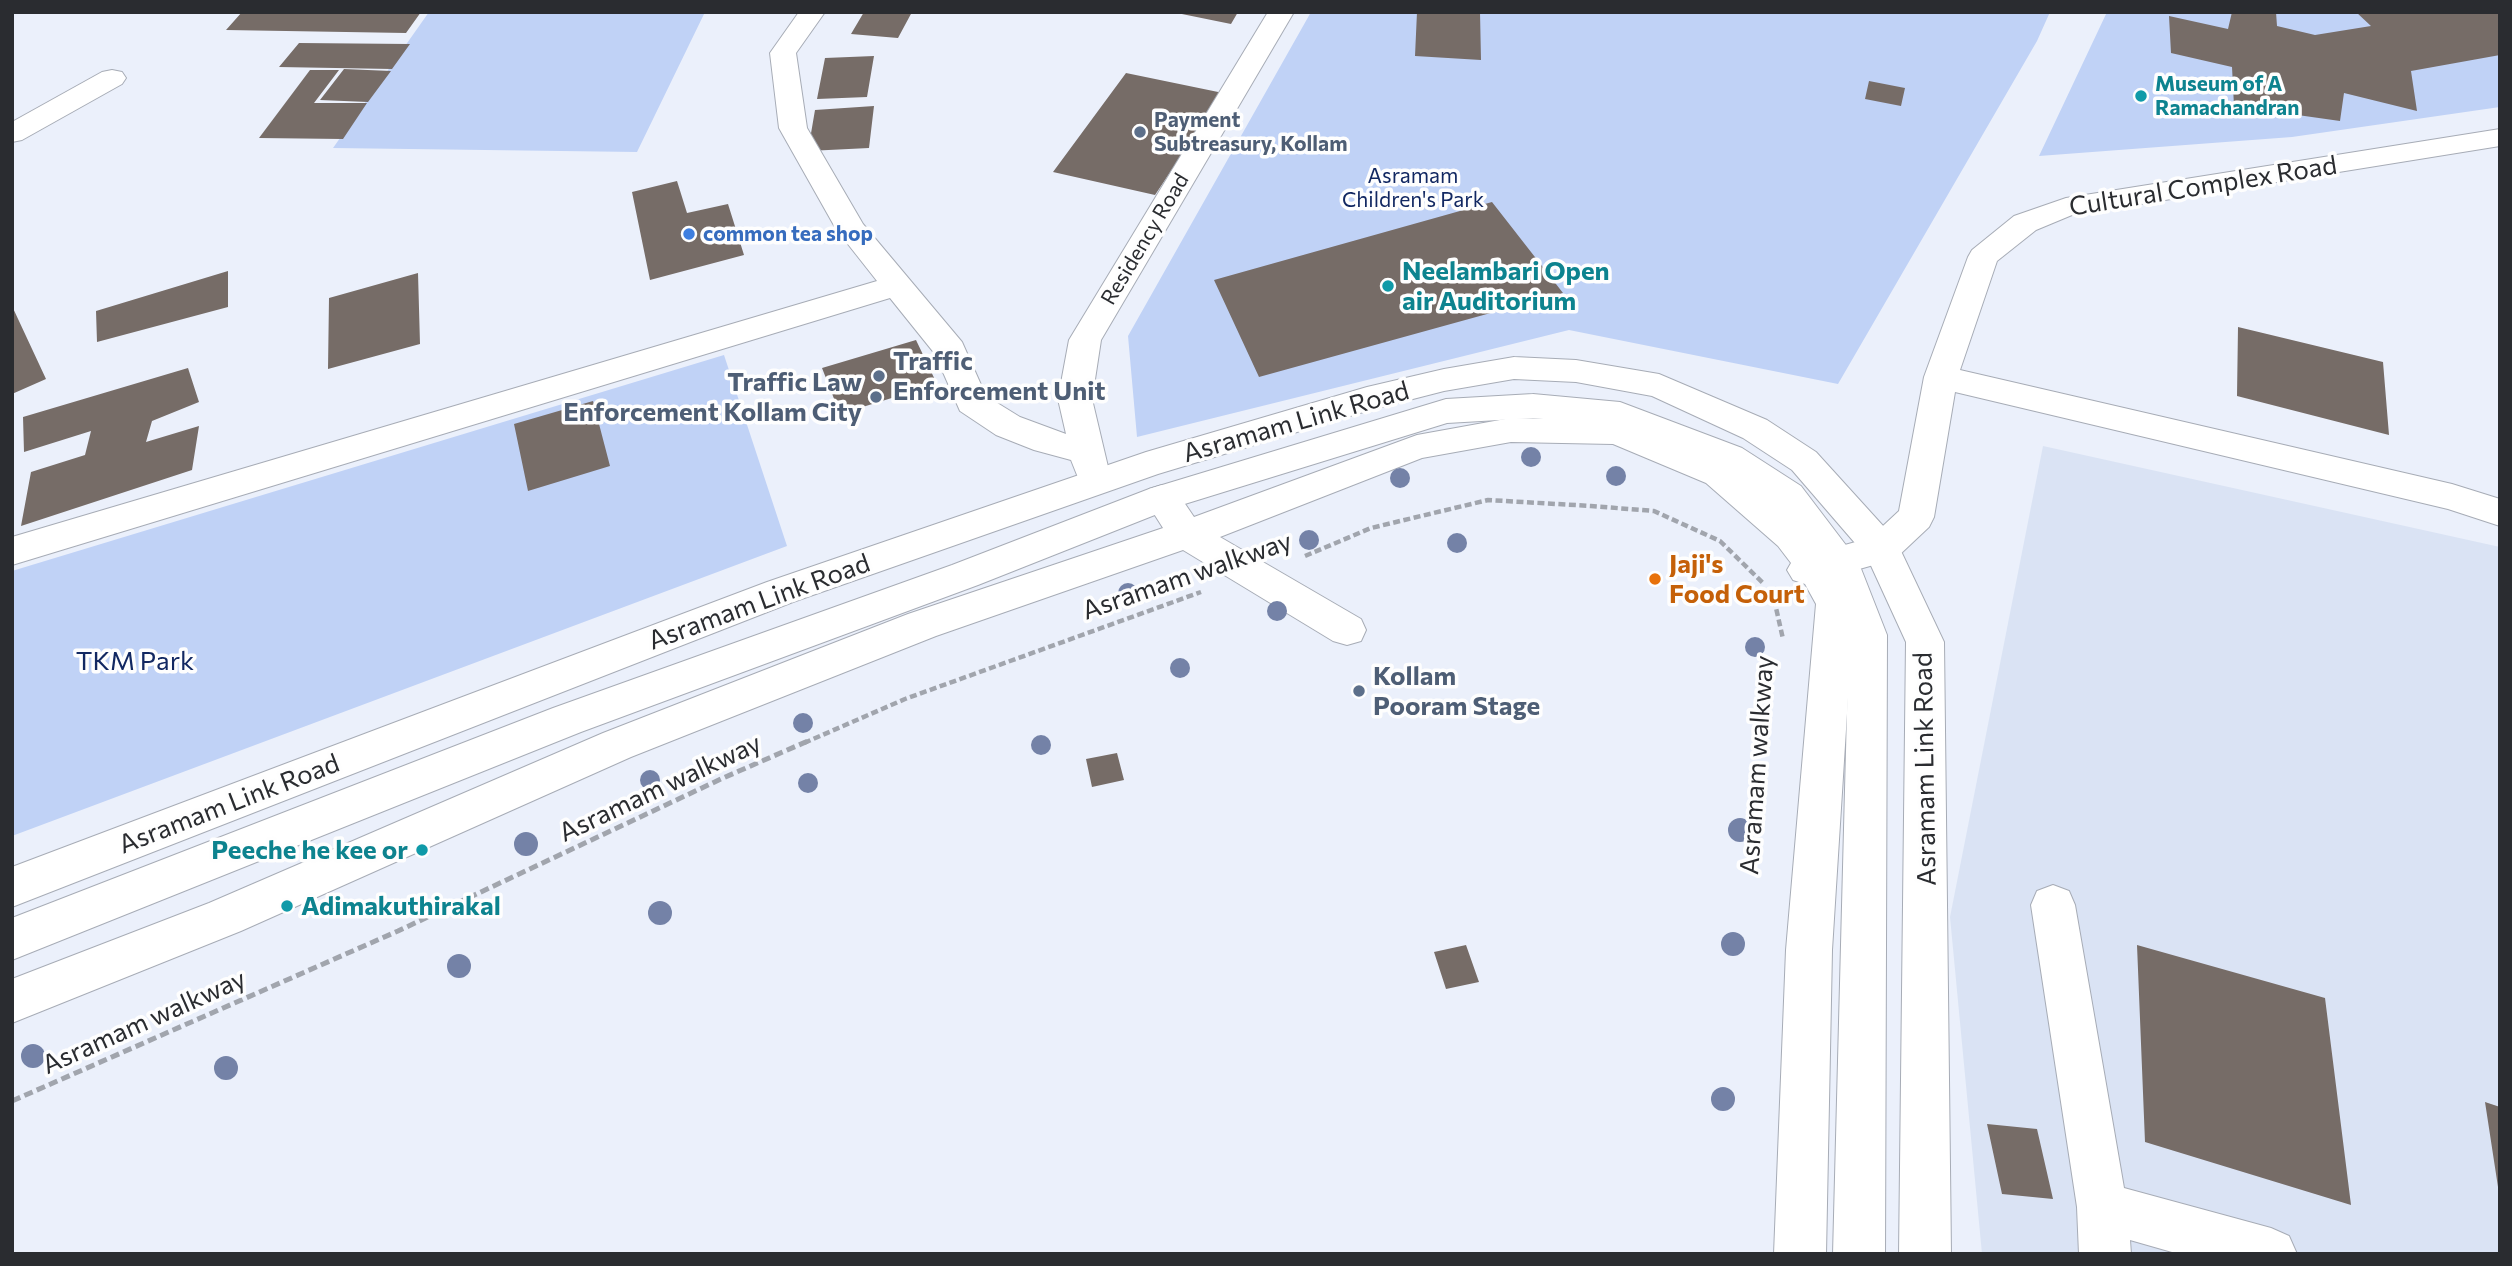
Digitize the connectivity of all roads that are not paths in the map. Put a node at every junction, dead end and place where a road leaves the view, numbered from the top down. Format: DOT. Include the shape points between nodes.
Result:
graph roads {
  1 [pos="812,12"];
  2 [pos="1281,12"];
  3 [pos="112,78"];
  4 [pos="12,134"];
  5 [pos="2500,137"];
  6 [pos="898,285"];
  7 [pos="1941,377"];
  8 [pos="1090,468"];
  9 [pos="1162,498"];
  10 [pos="2500,513"];
  11 [pos="1186,534"];
  12 [pos="1882,549"];
  13 [pos="12,551"];
  14 [pos="1818,567"];
  15 [pos="1347,630"];
  16 [pos="12,887"];
  17 [pos="2053,905"];
  18 [pos="12,939"];
  19 [pos="12,1001"];
  20 [pos="2103,1230"];
  21 [pos="1800,1254"];
  22 [pos="1859,1254"];
  23 [pos="1925,1254"];
  24 [pos="2271,1254"];
  1 -- 6 [label="street" via="783,53 793,128 851,229"];
  2 -- 8 [label="street, Residency Road" via="1085,340 1075,399"];
  3 -- 4 [label="street"];
  5 -- 7 [label="street, Cultural Complex Road" via="2066,207 2025,223 1983,257"];
  6 -- 8 [label="street" via="950,350 972,403"];
  6 -- 13 [label="street"];
  7 -- 10 [label="street" via="2452,497"];
  7 -- 12 [label="street, Cultural Complex Road" via="1916,517"];
  8 -- 12 [label="street, Asramam Link Road" via="1146,465 1418,386 1514,368 1576,371 1659,386 1755,429 1804,461"];
  8 -- 16 [label="street, Asramam Link Road"];
  9 -- 11 [label="street"];
  9 -- 14 [label="street, Asramam Link Road" via="1446,411 1533,406 1620,414 1730,457 1788,495"];
  9 -- 18 [label="street, Asramam Link Road" via="567,720"];
  11 -- 14 [label="street" via="1417,447 1510,430 1618,432 1718,474 1791,536"];
  11 -- 15 [label="street"];
  11 -- 19 [label="street" via="922,625 629,740 225,917"];
  12 -- 14 [label="street"];
  12 -- 23 [label="street, Asramam Link Road" via="1925,642"];
  14 -- 21 [label="street" via="1835,603 1809,950"];
  14 -- 22 [label="street, Asramam Link Road" via="1868,635"];
  17 -- 20 [label="street"];
  20 -- 24 [label="street"];
}
